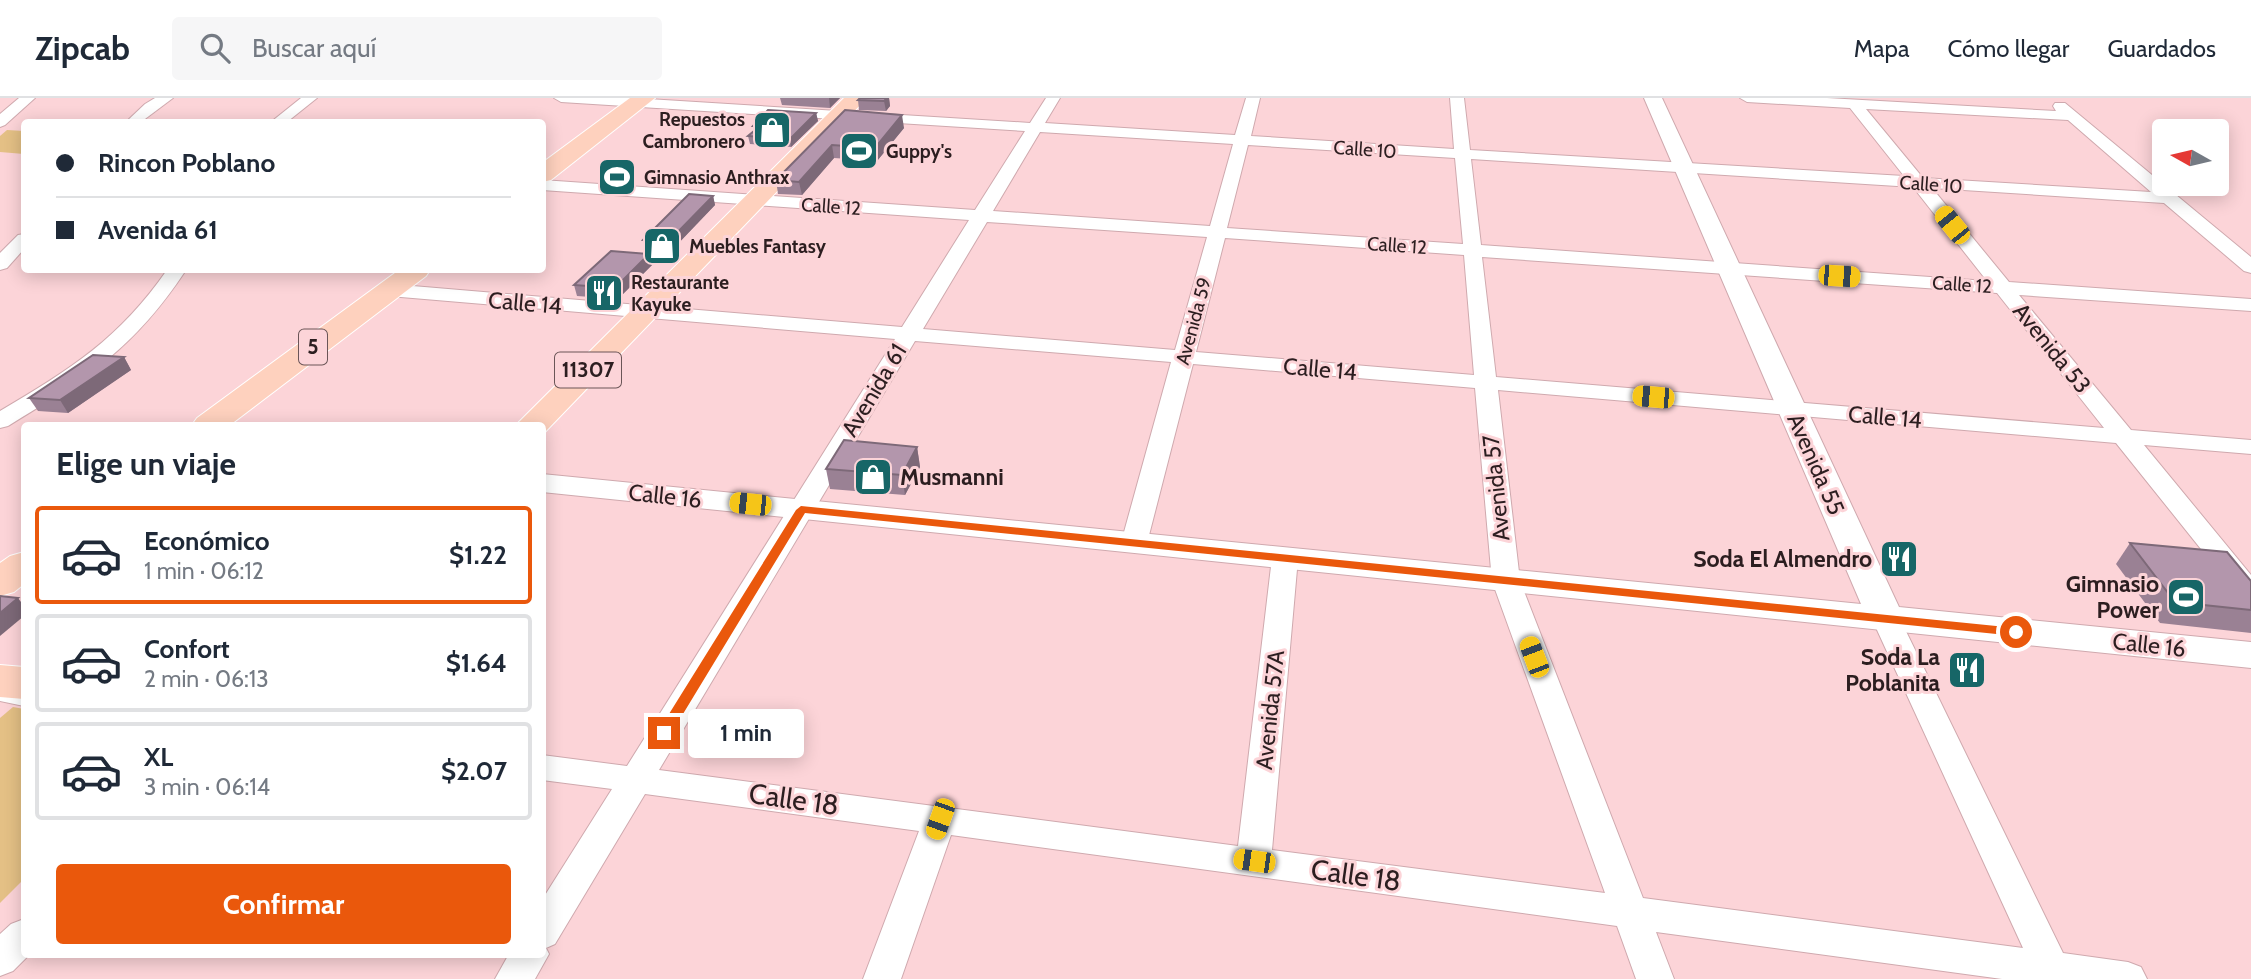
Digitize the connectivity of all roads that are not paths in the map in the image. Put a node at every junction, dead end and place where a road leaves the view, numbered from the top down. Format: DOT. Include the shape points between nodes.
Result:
graph roads {
  1 [pos="28,98"];
  2 [pos="166,98"];
  3 [pos="310,98"];
  4 [pos="561,98"];
  5 [pos="856,98"];
  6 [pos="1053,98"];
  7 [pos="1252,98"];
  8 [pos="1457,98"];
  9 [pos="1653,98"];
  10 [pos="1747,98"];
  11 [pos="2051,98"];
  12 [pos="641,100"];
  13 [pos="1854,104"];
  14 [pos="838,116"];
  15 [pos="2072,116"];
  16 [pos="136,119"];
  17 [pos="282,119"];
  18 [pos="0,122"];
  19 [pos="1034,129"];
  20 [pos="1241,141"];
  21 [pos="1463,155"];
  22 [pos="1685,169"];
  23 [pos="546,172"];
  24 [pos="1918,183"];
  25 [pos="546,185"];
  26 [pos="2169,198"];
  27 [pos="754,201"];
  28 [pos="981,216"];
  29 [pos="1217,232"];
  30 [pos="0,237"];
  31 [pos="21,237"];
  32 [pos="21,240"];
  33 [pos="1472,250"];
  34 [pos="0,264"];
  35 [pos="2251,267"];
  36 [pos="1729,268"];
  37 [pos="174,273"];
  38 [pos="412,273"];
  39 [pos="2003,287"];
  40 [pos="389,290"];
  41 [pos="2251,305"];
  42 [pos="643,314"];
  43 [pos="909,334"];
  44 [pos="1184,357"];
  45 [pos="1486,383"];
  46 [pos="1792,409"];
  47 [pos="0,422"];
  48 [pos="213,422"];
  49 [pos="536,422"];
  50 [pos="21,424"];
  51 [pos="2124,437"];
  52 [pos="2251,447"];
  53 [pos="546,483"];
  54 [pos="801,510"];
  55 [pos="1134,543"];
  56 [pos="1285,558"];
  57 [pos="21,567"];
  58 [pos="1506,581"];
  59 [pos="0,583"];
  60 [pos="2251,593"];
  61 [pos="1886,619"];
  62 [pos="2251,655"];
  63 [pos="0,681"];
  64 [pos="21,683"];
  65 [pos="0,690"];
  66 [pos="21,694"];
  67 [pos="546,767"];
  68 [pos="637,778"];
  69 [pos="940,819"];
  70 [pos="1254,861"];
  71 [pos="1630,912"];
  72 [pos="546,926"];
  73 [pos="21,938"];
  74 [pos="527,958"];
  75 [pos="0,959"];
  76 [pos="2053,974"];
  77 [pos="514,979"];
  78 [pos="882,979"];
  79 [pos="1655,979"];
  80 [pos="2128,979"];
  1 -- 18 [label="street"];
  2 -- 16 [label="street"];
  3 -- 17 [label="street"];
  4 -- 12 [label="street, Calle 10"];
  5 -- 14 [label="main road, 11307"];
  6 -- 19 [label="street, Avenida 61"];
  7 -- 20 [label="street, Avenida 59"];
  8 -- 21 [label="street, Avenida 57"];
  9 -- 22 [label="street, Avenida 55"];
  10 -- 13 [label="street"];
  11 -- 15 [label="street"];
  12 -- 14 [label="street, Calle 10"];
  12 -- 23 [label="main road"];
  13 -- 15 [label="street"];
  13 -- 24 [label="street, Avenida 53"];
  14 -- 19 [label="street, Calle 10"];
  14 -- 27 [label="main road, 11307"];
  15 -- 26 [label="street"];
  19 -- 20 [label="street, Calle 10"];
  19 -- 28 [label="street, Avenida 61"];
  20 -- 21 [label="street, Calle 10"];
  20 -- 29 [label="street, Avenida 59"];
  21 -- 22 [label="street, Calle 10"];
  21 -- 33 [label="street, Avenida 57"];
  22 -- 24 [label="street, Calle 10"];
  22 -- 36 [label="street, Avenida 55"];
  24 -- 26 [label="street, Calle 10"];
  24 -- 39 [label="street, Avenida 53"];
  25 -- 27 [label="street, Calle 12"];
  26 -- 35 [label="street"];
  27 -- 28 [label="street, Calle 12"];
  27 -- 42 [label="main road, 11307"];
  28 -- 29 [label="street, Calle 12"];
  28 -- 43 [label="street, Avenida 61"];
  29 -- 33 [label="street, Calle 12"];
  29 -- 44 [label="street, Avenida 59"];
  30 -- 31 [label="street"];
  32 -- 34 [label="street"];
  33 -- 36 [label="street, Calle 12"];
  33 -- 45 [label="street, Avenida 57"];
  36 -- 39 [label="street, Calle 12"];
  36 -- 46 [label="street, Avenida 55"];
  37 -- 47 [label="street" via="122,340"];
  38 -- 40 [label="main road, 5"];
  39 -- 41 [label="street, Calle 12"];
  39 -- 51 [label="street, Avenida 53"];
  40 -- 42 [label="street, Calle 14"];
  40 -- 48 [label="main road, 5"];
  42 -- 43 [label="street, Calle 14"];
  42 -- 49 [label="main road, 11307"];
  43 -- 44 [label="street, Calle 14"];
  43 -- 54 [label="street, Avenida 61"];
  44 -- 45 [label="street, Calle 14"];
  44 -- 55 [label="street, Avenida 59"];
  45 -- 46 [label="street, Calle 14"];
  45 -- 58 [label="street, Avenida 57"];
  46 -- 51 [label="street, Calle 14"];
  46 -- 61 [label="street, Avenida 55"];
  47 -- 50 [label="street"];
  51 -- 52 [label="street, Calle 14"];
  51 -- 60 [label="street, Avenida 53"];
  53 -- 54 [label="street, Calle 16"];
  54 -- 55 [label="street, Calle 16"];
  54 -- 68 [label="street, Avenida 61"];
  55 -- 56 [label="street, Calle 16"];
  56 -- 58 [label="street, Calle 16"];
  56 -- 70 [label="street, Avenida 57A"];
  57 -- 59 [label="main road"];
  58 -- 61 [label="street, Calle 16"];
  58 -- 71 [label="street, Avenida 57"];
  61 -- 62 [label="street, Calle 16"];
  61 -- 76 [label="street, Avenida 55"];
  63 -- 64 [label="main road"];
  65 -- 66 [label="street"];
  67 -- 68 [label="street, Calle 18"];
  68 -- 69 [label="street, Calle 18"];
  68 -- 72 [label="street, Avenida 61"];
  69 -- 70 [label="street, Calle 18"];
  69 -- 78 [label="street"];
  70 -- 71 [label="street, Calle 18"];
  71 -- 76 [label="street, Calle 18"];
  71 -- 79 [label="street, Avenida 57"];
  73 -- 75 [label="street"];
  74 -- 77 [label="street"];
  76 -- 80 [label="street, Calle 18"];
}
